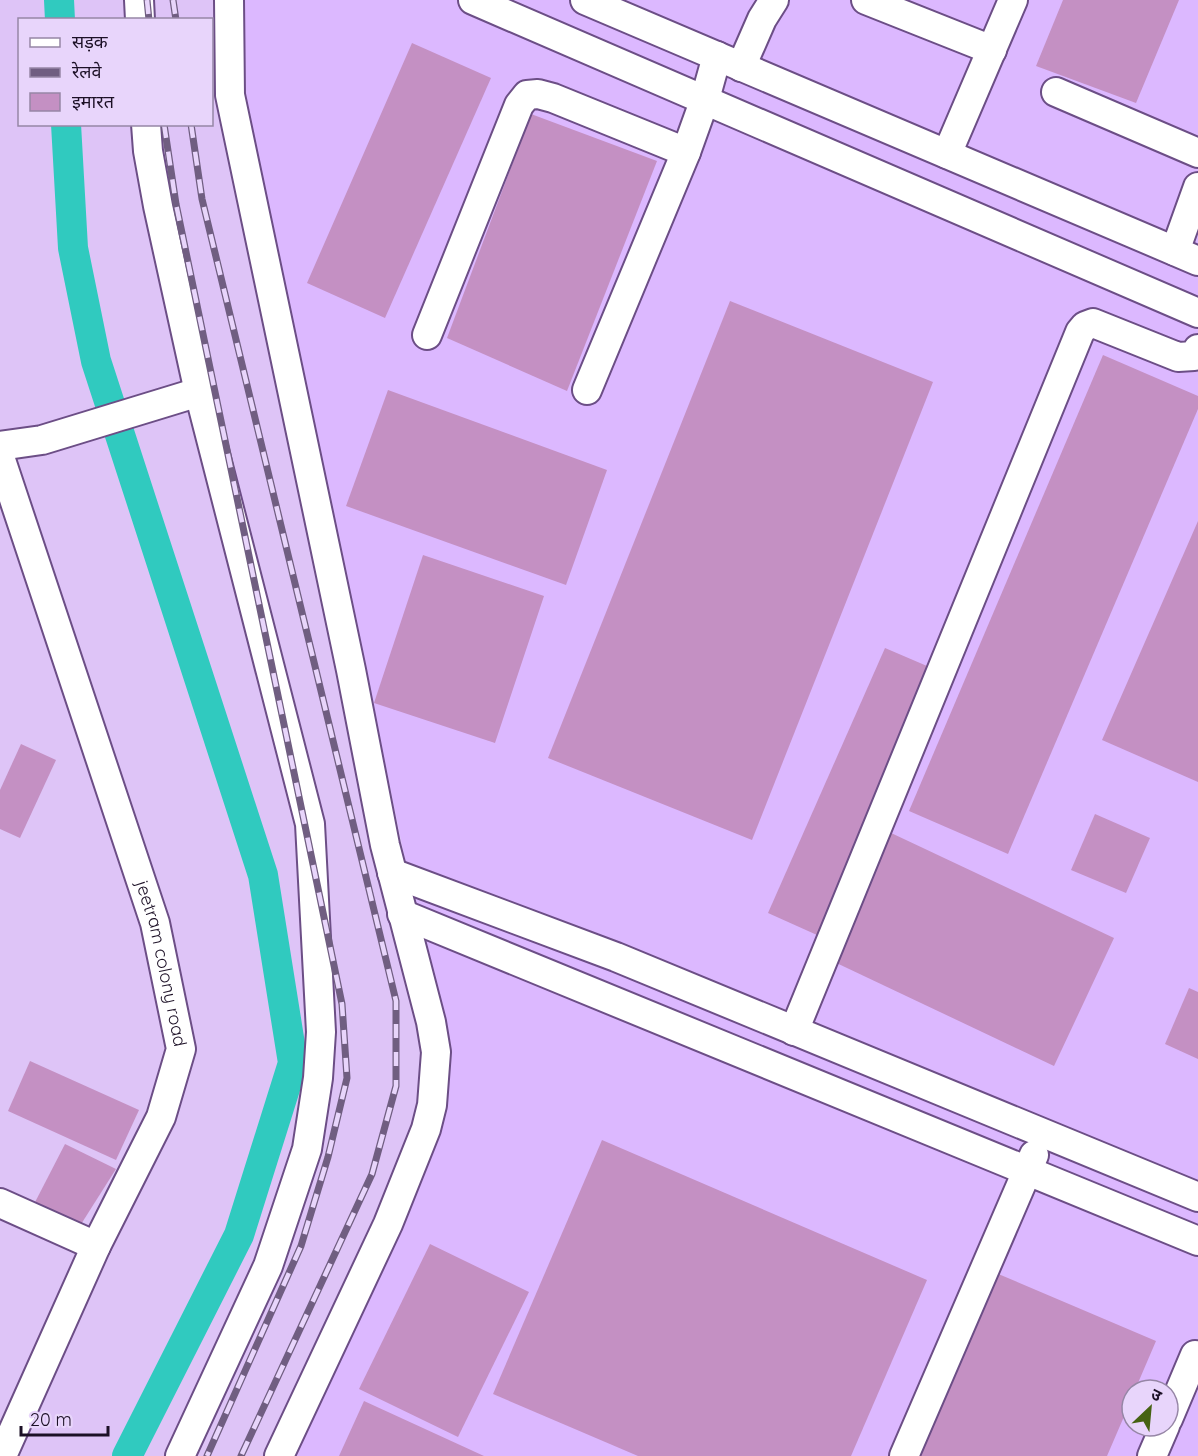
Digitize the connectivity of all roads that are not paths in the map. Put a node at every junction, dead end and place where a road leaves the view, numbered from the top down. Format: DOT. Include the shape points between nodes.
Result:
graph roads {
  1 [pos="139,0"];
  2 [pos="229,0"];
  3 [pos="473,0"];
  4 [pos="585,0"];
  5 [pos="774,0"];
  6 [pos="866,0"];
  7 [pos="1013,0"];
  8 [pos="140,18"];
  9 [pos="992,50"];
  10 [pos="729,62"];
  11 [pos="1056,92"];
  12 [pos="705,99"];
  13 [pos="147,126"];
  14 [pos="915,141"];
  15 [pos="686,152"];
  16 [pos="1198,153"];
  17 [pos="947,154"];
  18 [pos="896,182"];
  19 [pos="1198,187"];
  20 [pos="1187,256"];
  21 [pos="1198,313"];
  22 [pos="427,335"];
  23 [pos="1198,349"];
  24 [pos="586,390"];
  25 [pos="188,396"];
  26 [pos="0,446"];
  27 [pos="0,457"];
  28 [pos="392,873"];
  29 [pos="402,914"];
  30 [pos="794,1031"];
  31 [pos="1044,1133"];
  32 [pos="1026,1170"];
  33 [pos="1198,1197"];
  34 [pos="0,1203"];
  35 [pos="1198,1241"];
  36 [pos="96,1246"];
  37 [pos="1195,1355"];
  38 [pos="1180,1391"];
  39 [pos="1160,1438"];
  40 [pos="2,1456"];
  41 [pos="180,1456"];
  42 [pos="279,1456"];
  43 [pos="904,1456"];
  44 [pos="1152,1456"];
  1 -- 8 [label="street"];
  2 -- 28 [label="street" via="230,95"];
  3 -- 12 [label="street"];
  4 -- 10 [label="street"];
  5 -- 10 [label="street"];
  6 -- 9 [label="street"];
  7 -- 9 [label="street"];
  9 -- 17 [label="street"];
  10 -- 12 [label="street"];
  10 -- 14 [label="street"];
  11 -- 16 [label="street"];
  12 -- 15 [label="street"];
  12 -- 18 [label="street"];
  13 -- 25 [label="street"];
  14 -- 17 [label="street"];
  14 -- 18 [label="street"];
  15 -- 22 [label="street" via="553,98 526,95"];
  15 -- 24 [label="street"];
  17 -- 20 [label="street"];
  18 -- 21 [label="street"];
  19 -- 20 [label="street"];
  23 -- 30 [label="street" via="1194,356 1179,357 1093,323 1080,332"];
  25 -- 26 [label="street" via="42,440"];
  25 -- 41 [label="street" via="310,824 321,1032 307,1149 268,1266"];
  27 -- 36 [label="street, jeetram colony road" via="155,923 181,1049 161,1117"];
  28 -- 29 [label="street"];
  28 -- 30 [label="street" via="606,953"];
  29 -- 32 [label="street"];
  29 -- 42 [label="street" via="431,1022 435,1052 432,1104 388,1224"];
  30 -- 31 [label="street"];
  31 -- 32 [label="street"];
  31 -- 33 [label="street"];
  32 -- 35 [label="street"];
  32 -- 43 [label="street"];
  34 -- 36 [label="street"];
  36 -- 40 [label="street, jeetram colony road"];
  37 -- 38 [label="street"];
  39 -- 44 [label="street"];
}
